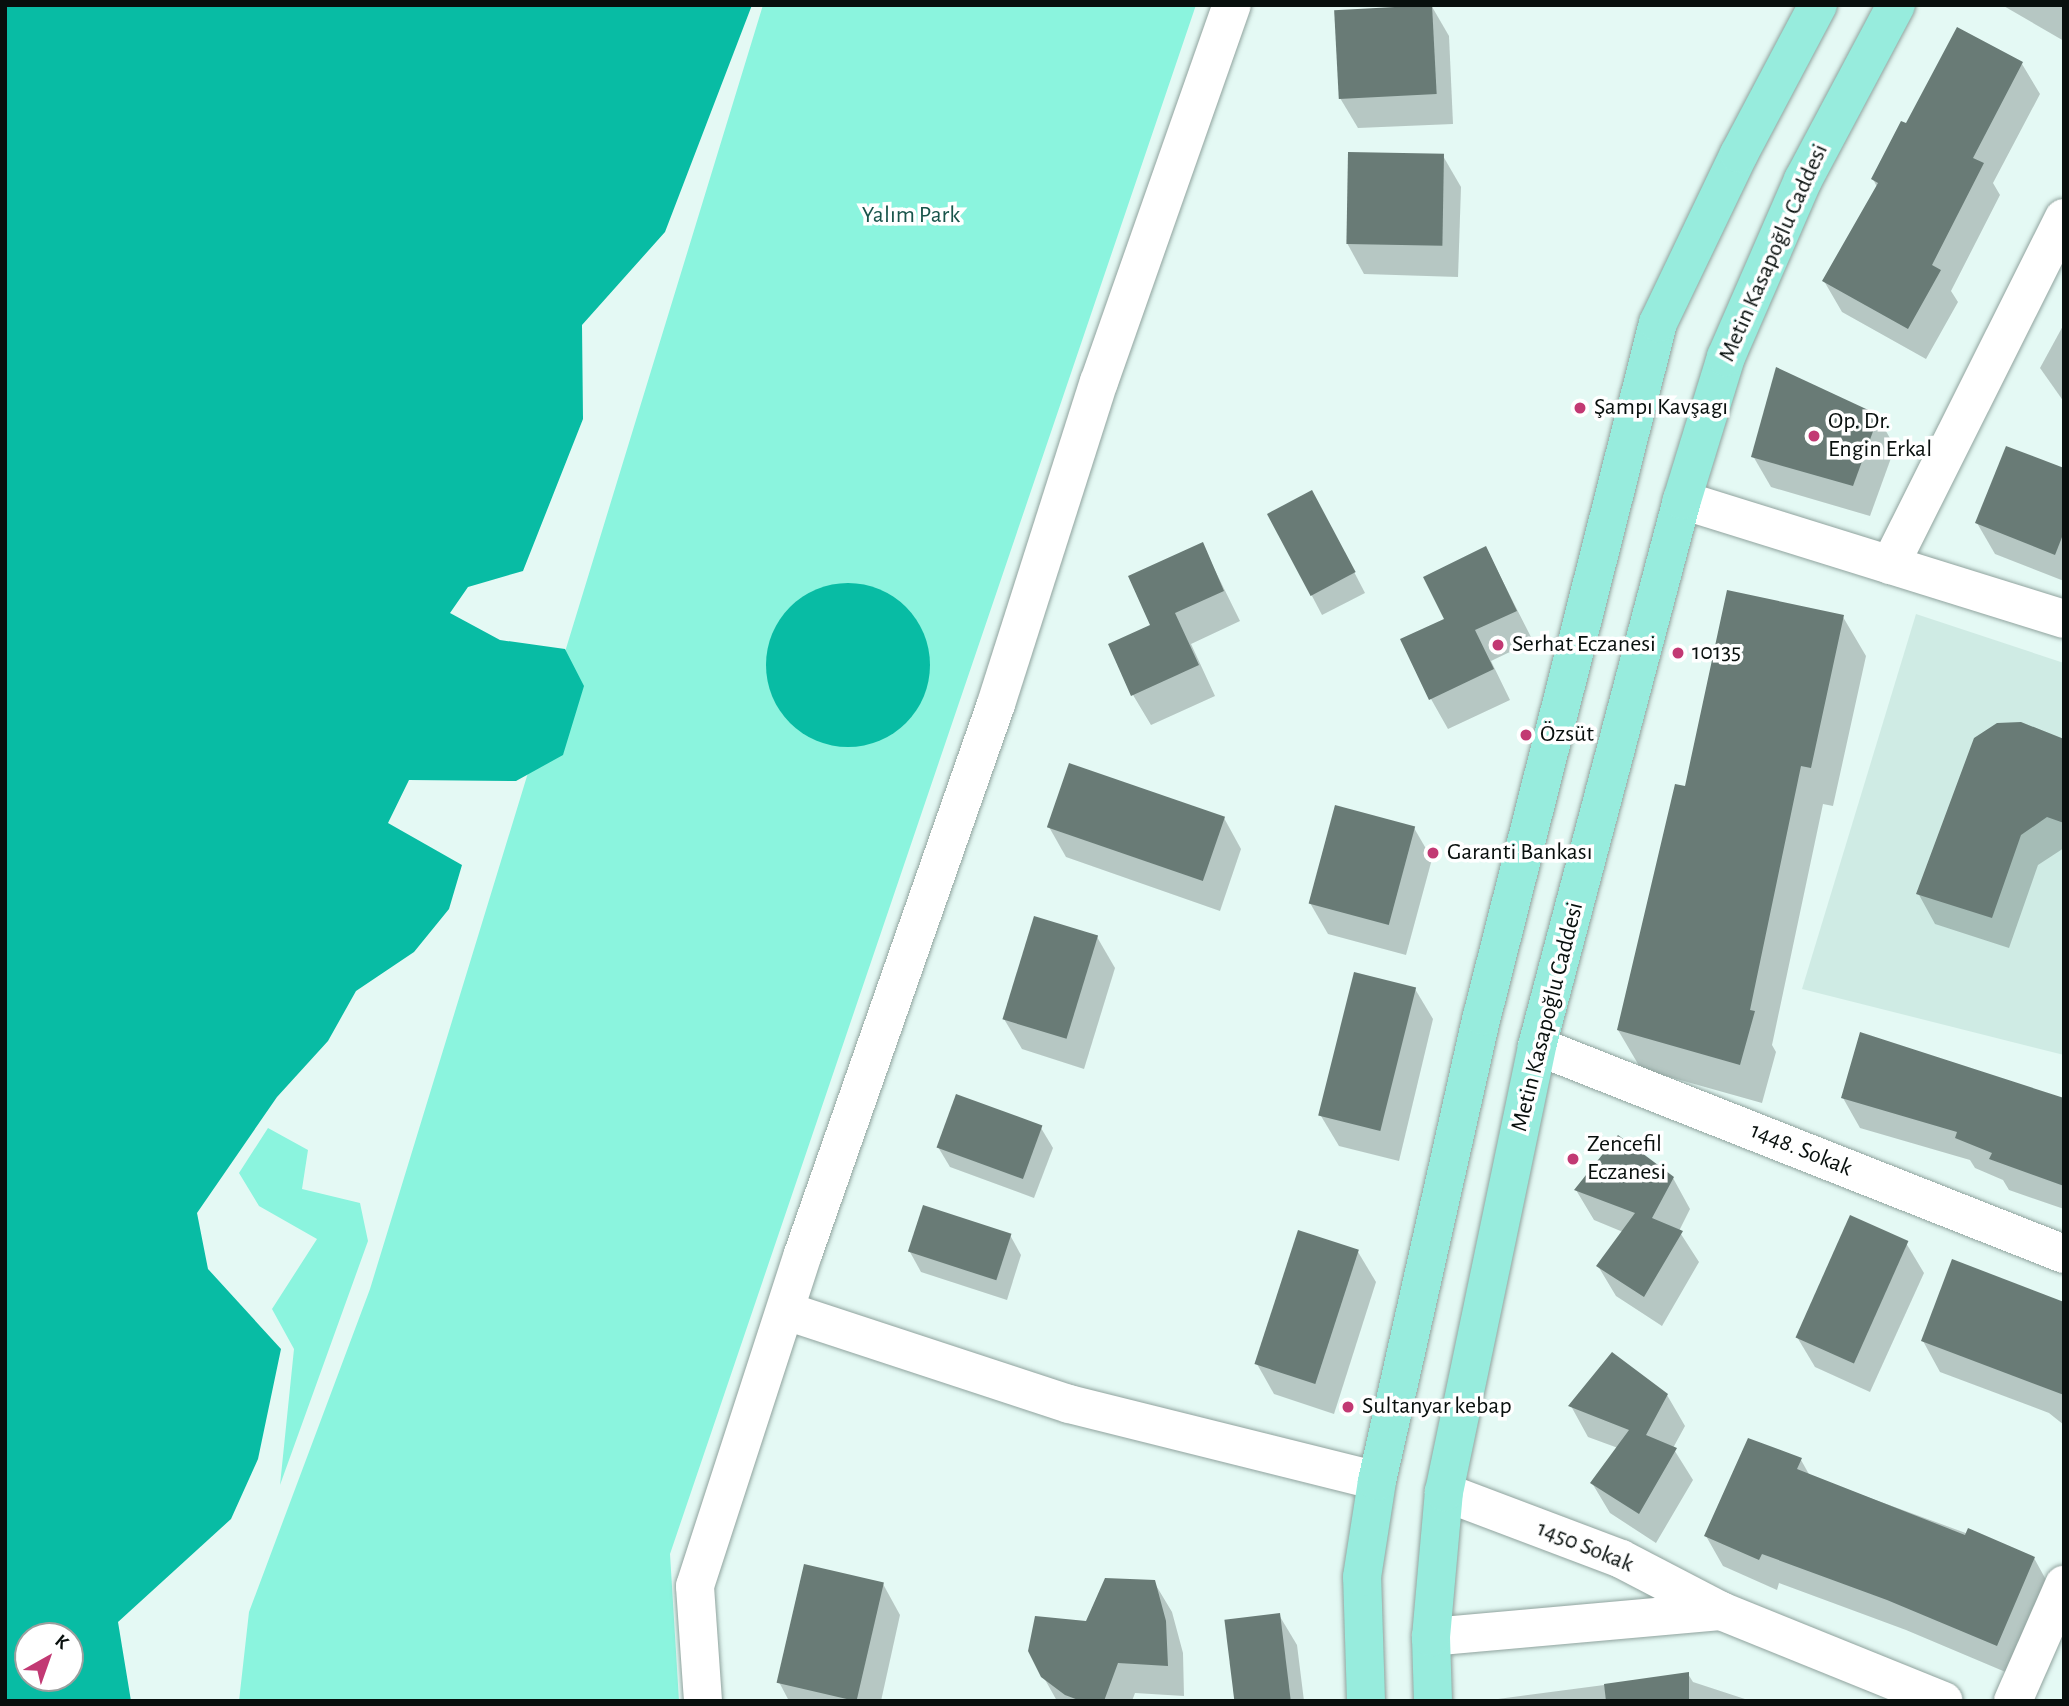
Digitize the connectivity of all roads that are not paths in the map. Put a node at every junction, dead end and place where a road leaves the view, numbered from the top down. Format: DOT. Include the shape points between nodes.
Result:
graph roads {
  1 [pos="1232,5"];
  2 [pos="1818,5"];
  3 [pos="1896,5"];
  4 [pos="2064,218"];
  5 [pos="1682,500"];
  6 [pos="1890,565"];
  7 [pos="2064,619"];
  8 [pos="1537,1046"];
  9 [pos="2064,1254"];
  10 [pos="786,1311"];
  11 [pos="1377,1481"];
  12 [pos="1444,1492"];
  13 [pos="2064,1585"];
  14 [pos="1721,1611"];
  15 [pos="1431,1637"];
  16 [pos="703,1701"];
  17 [pos="1366,1701"];
  18 [pos="1433,1701"];
  19 [pos="1944,1701"];
  20 [pos="2012,1701"];
  1 -- 10 [label="street" via="1099,382 996,704"];
  2 -- 11 [label="main road" via="1739,154 1658,323 1482,1016"];
  3 -- 5 [label="main road, Metin Kasapoğlu Caddesi" via="1803,180 1726,358"];
  4 -- 6 [label="street"];
  5 -- 6 [label="street"];
  5 -- 8 [label="main road, Metin Kasapoğlu Caddesi"];
  6 -- 7 [label="street"];
  8 -- 9 [label="street, 1448. Sokak"];
  8 -- 12 [label="main road, Metin Kasapoğlu Caddesi"];
  10 -- 11 [label="street" via="1069,1404"];
  10 -- 16 [label="street" via="695,1586"];
  11 -- 17 [label="main road" via="1362,1577"];
  12 -- 14 [label="street, 1450 Sokak" via="1621,1559"];
  12 -- 15 [label="main road, Metin Kasapoğlu Caddesi"];
  13 -- 20 [label="street"];
  14 -- 15 [label="street, 1450 Sokak"];
  14 -- 19 [label="street, 1450 Sokak"];
  15 -- 18 [label="main road, Metin Kasapoğlu Caddesi"];
}
